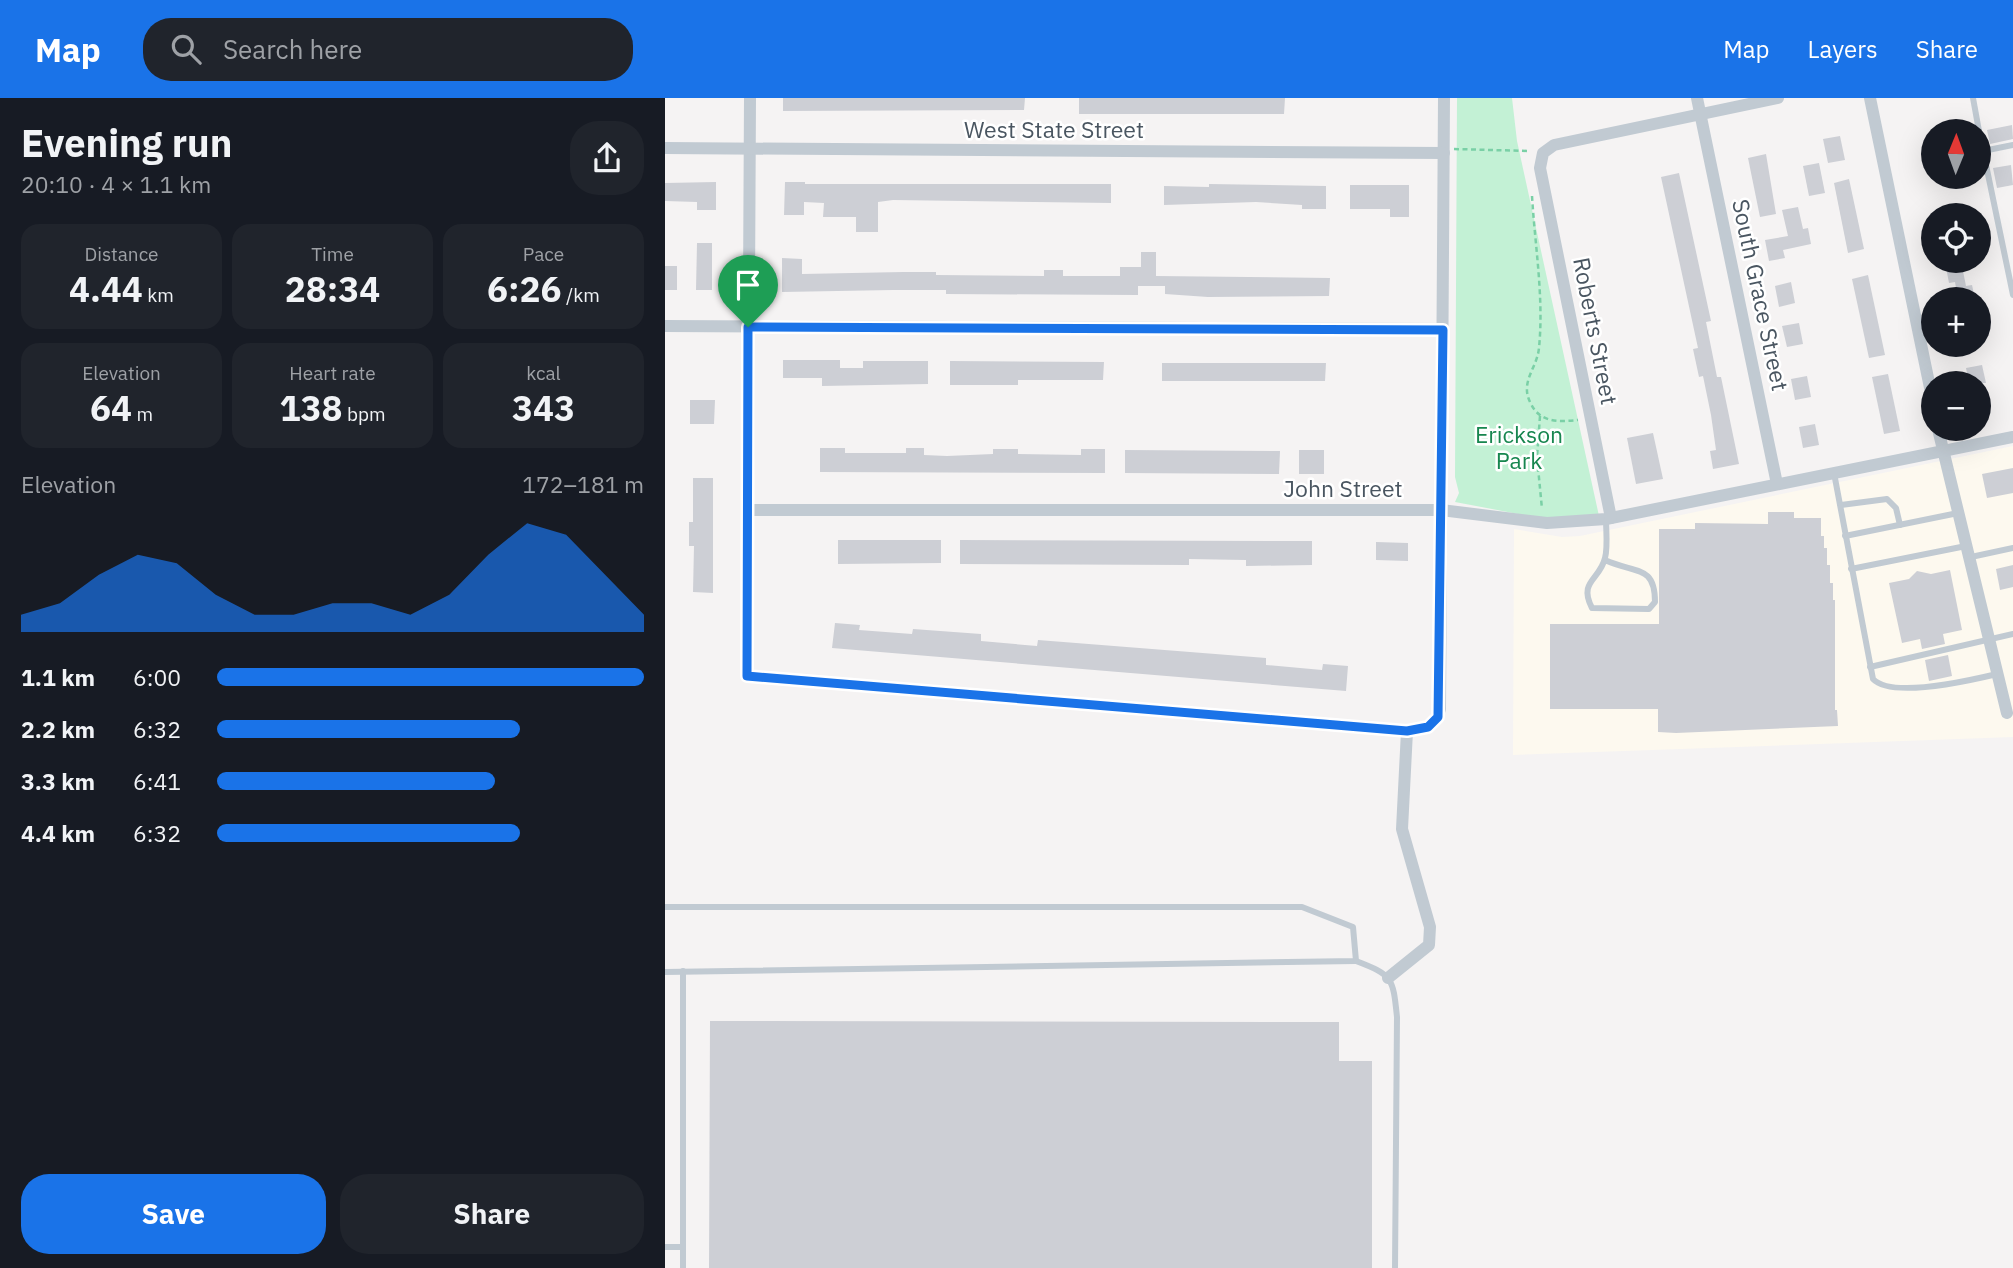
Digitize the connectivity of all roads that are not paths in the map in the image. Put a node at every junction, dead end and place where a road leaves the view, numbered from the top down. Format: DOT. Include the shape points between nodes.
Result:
graph roads {
  1 [pos="750,98"];
  2 [pos="1444,98"];
  3 [pos="1697,98"];
  4 [pos="1778,98"];
  5 [pos="1870,98"];
  6 [pos="1972,98"];
  7 [pos="1701,113"];
  8 [pos="1976,119"];
  9 [pos="2013,145"];
  10 [pos="665,148"];
  11 [pos="750,149"];
  12 [pos="1991,149"];
  13 [pos="1444,152"];
  14 [pos="1991,186"];
  15 [pos="2011,273"];
  16 [pos="2013,295"];
  17 [pos="665,326"];
  18 [pos="748,327"];
  19 [pos="1443,330"];
  20 [pos="1927,371"];
  21 [pos="2013,437"];
  22 [pos="1941,441"];
  23 [pos="1944,450"];
  24 [pos="1834,473"];
  25 [pos="1777,485"];
  26 [pos="1840,505"];
  27 [pos="748,510"];
  28 [pos="1441,510"];
  29 [pos="1960,512"];
  30 [pos="1609,518"];
  31 [pos="1900,525"];
  32 [pos="1845,536"];
  33 [pos="2013,548"];
  34 [pos="1969,551"];
  35 [pos="1605,560"];
  36 [pos="1851,569"];
  37 [pos="2013,634"];
  38 [pos="1990,638"];
  39 [pos="1870,667"];
  40 [pos="1998,674"];
  41 [pos="2007,713"];
  42 [pos="1407,731"];
  43 [pos="665,907"];
  44 [pos="1356,961"];
  45 [pos="683,971"];
  46 [pos="665,972"];
  47 [pos="1388,978"];
  48 [pos="665,1247"];
  49 [pos="683,1247"];
  50 [pos="683,1268"];
  51 [pos="1395,1268"];
  1 -- 11 [label="street"];
  2 -- 13 [label="street"];
  3 -- 7 [label="street, South Grace Street"];
  4 -- 7 [label="street"];
  5 -- 20 [label="street"];
  6 -- 8 [label="lane"];
  7 -- 25 [label="street, South Grace Street"];
  7 -- 30 [label="street, Roberts Street" via="1554,145 1543,153 1540,167"];
  9 -- 12 [label="lane"];
  10 -- 11 [label="street, West State Street"];
  11 -- 13 [label="street, West State Street"];
  11 -- 18 [label="street"];
  13 -- 19 [label="street"];
  14 -- 15 [label="lane"];
  15 -- 16 [label="lane"];
  17 -- 18 [label="street"];
  18 -- 19 [label="street"];
  18 -- 27 [label="street"];
  19 -- 28 [label="street"];
  21 -- 23 [label="street, John Street"];
  22 -- 23 [label="street"];
  23 -- 24 [label="street, John Street"];
  23 -- 29 [label="street"];
  24 -- 25 [label="street, John Street"];
  24 -- 26 [label="lane"];
  25 -- 30 [label="street, John Street"];
  26 -- 31 [label="lane" via="1887,499 1896,508"];
  26 -- 32 [label="lane"];
  27 -- 28 [label="street, John Street"];
  27 -- 42 [label="street" via="747,676"];
  28 -- 30 [label="street, John Street" via="1547,523"];
  28 -- 42 [label="street" via="1440,709 1434,722"];
  29 -- 31 [label="lane"];
  29 -- 34 [label="street"];
  30 -- 35 [label="lane"];
  31 -- 32 [label="lane"];
  32 -- 36 [label="lane"];
  33 -- 34 [label="lane"];
  34 -- 36 [label="lane"];
  34 -- 38 [label="street"];
  35 -- 35 [label="lane" via="1588,583 1587,599 1592,608 1649,609 1655,602 1655,583 1650,576"];
  36 -- 39 [label="lane"];
  37 -- 38 [label="lane"];
  38 -- 39 [label="lane"];
  38 -- 40 [label="street"];
  39 -- 40 [label="lane" via="1873,679 1882,685 1945,686"];
  40 -- 41 [label="street"];
  42 -- 47 [label="street" via="1402,829 1430,927 1429,945"];
  43 -- 44 [label="lane" via="1302,907 1353,927"];
  44 -- 45 [label="lane"];
  44 -- 47 [label="lane"];
  45 -- 46 [label="lane"];
  45 -- 49 [label="lane"];
  47 -- 51 [label="lane" via="1394,987 1397,1017"];
  48 -- 49 [label="lane"];
  49 -- 50 [label="lane"];
}
